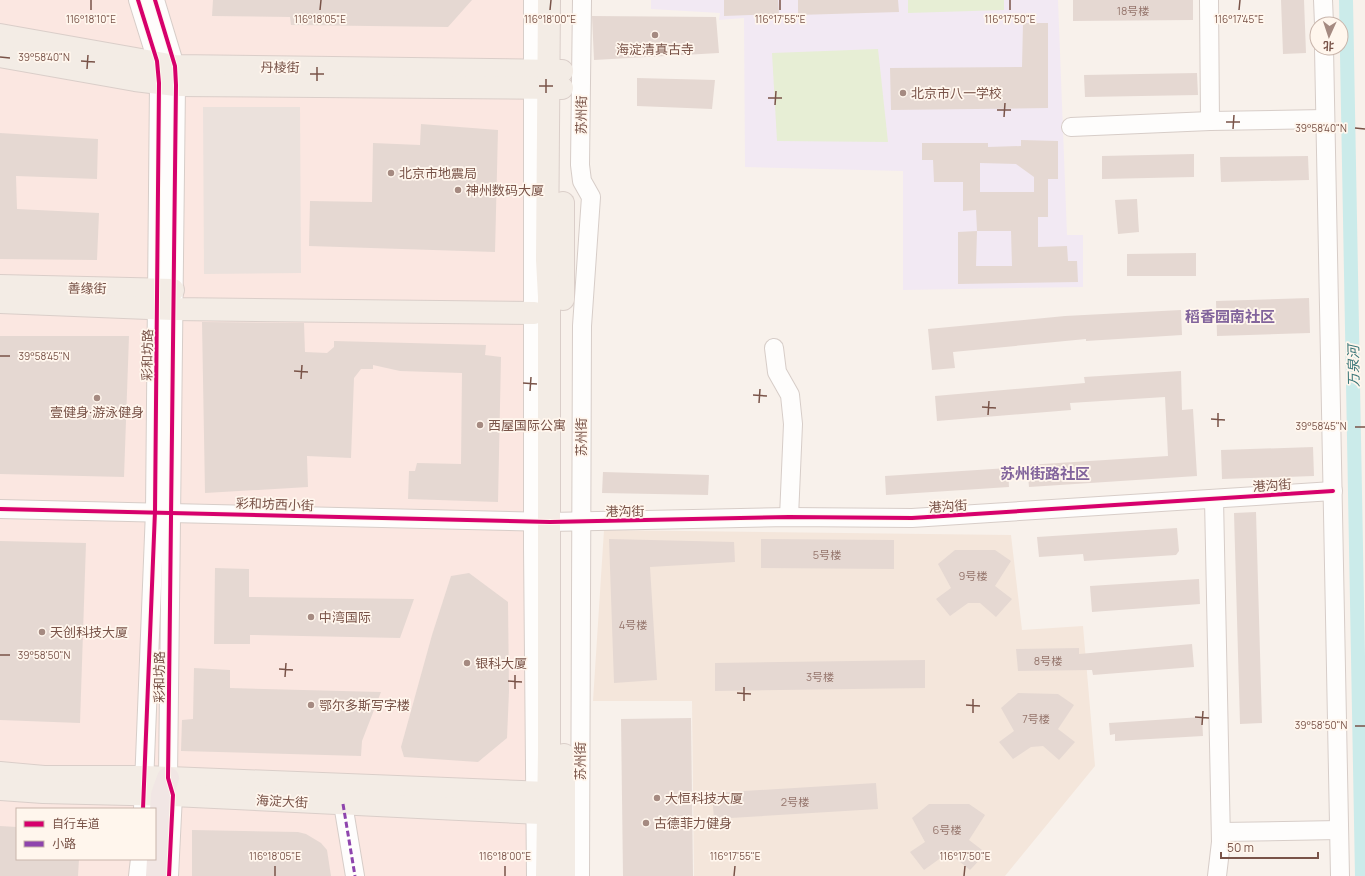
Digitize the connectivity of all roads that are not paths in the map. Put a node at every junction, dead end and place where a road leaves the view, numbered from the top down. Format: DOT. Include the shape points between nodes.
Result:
graph roads {
  1 [pos="138,0"];
  2 [pos="155,0"];
  3 [pos="533,0"];
  4 [pos="549,0"];
  5 [pos="562,0"];
  6 [pos="582,0"];
  7 [pos="1209,0"];
  8 [pos="1324,0"];
  9 [pos="1324,16"];
  10 [pos="0,35"];
  11 [pos="0,56"];
  12 [pos="1324,56"];
  13 [pos="167,74"];
  14 [pos="548,80"];
  15 [pos="1326,119"];
  16 [pos="1210,121"];
  17 [pos="1071,127"];
  18 [pos="0,286"];
  19 [pos="165,299"];
  20 [pos="0,302"];
  21 [pos="534,313"];
  22 [pos="774,348"];
  23 [pos="1333,491"];
  24 [pos="1214,499"];
  25 [pos="0,509"];
  26 [pos="163,512"];
  27 [pos="789,517"];
  28 [pos="557,522"];
  29 [pos="0,773"];
  30 [pos="0,789"];
  31 [pos="156,791"];
  32 [pos="343,804"];
  33 [pos="549,804"];
  34 [pos="1339,830"];
  35 [pos="1221,832"];
  36 [pos="140,860"];
  37 [pos="138,876"];
  38 [pos="157,876"];
  39 [pos="169,876"];
  40 [pos="355,876"];
  41 [pos="536,876"];
  42 [pos="547,876"];
  43 [pos="564,876"];
  44 [pos="580,876"];
  45 [pos="1216,876"];
  46 [pos="1340,876"];
  1 -- 13 [label="street, 彩和坊路"];
  2 -- 13 [label="street, 彩和坊路"];
  3 -- 14 [label="street, 苏州街"];
  4 -- 14 [label="main road, 苏州街"];
  5 -- 14 [label="main road, 苏州街"];
  6 -- 28 [label="street, 苏州街" via="580,165 582,181 591,197 582,326"];
  7 -- 16 [label="street"];
  8 -- 9 [label="street"];
  10 -- 13 [label="main road, 丹棱街"];
  11 -- 13 [label="main road, 丹棱街"];
  12 -- 15 [label="street"];
  13 -- 14 [label="main road, 丹棱街"];
  13 -- 19 [label="street, 彩和坊路"];
  14 -- 21 [label="street, 苏州街"];
  14 -- 28 [label="main road, 苏州街" via="547,260"];
  15 -- 16 [label="street"];
  15 -- 23 [label="street"];
  16 -- 17 [label="street"];
  18 -- 19 [label="main road, 善缘街"];
  19 -- 20 [label="main road, 善缘街"];
  19 -- 21 [label="main road"];
  19 -- 26 [label="street, 彩和坊路"];
  21 -- 28 [label="street, 苏州街"];
  22 -- 27 [label="street" via="777,372 790,395 793,424"];
  23 -- 24 [label="street, 港沟街"];
  23 -- 34 [label="street"];
  24 -- 27 [label="street, 港沟街" via="912,518"];
  24 -- 35 [label="street"];
  25 -- 26 [label="street, 彩和坊西小街"];
  26 -- 28 [label="street, 彩和坊西小街"];
  26 -- 31 [label="street, 彩和坊路"];
  27 -- 28 [label="street, 港沟街"];
  28 -- 33 [label="main road, 苏州街"];
  28 -- 33 [label="street, 苏州街"];
  28 -- 44 [label="street, 苏州街"];
  29 -- 31 [label="main road, 海淀大街"];
  30 -- 31 [label="main road, 海淀大街" via="43,792"];
  31 -- 32 [label="main road, 海淀大街"];
  31 -- 33 [label="main road, 海淀大街"];
  31 -- 38 [label="highway"];
  31 -- 39 [label="street, 彩和坊路"];
  32 -- 33 [label="main road, 海淀大街"];
  32 -- 40 [label="street"];
  33 -- 41 [label="street, 苏州街"];
  33 -- 42 [label="main road, 苏州街"];
  33 -- 43 [label="main road, 苏州街"];
  34 -- 35 [label="street"];
  34 -- 46 [label="street"];
  35 -- 45 [label="street"];
  36 -- 37 [label="street"];
}
